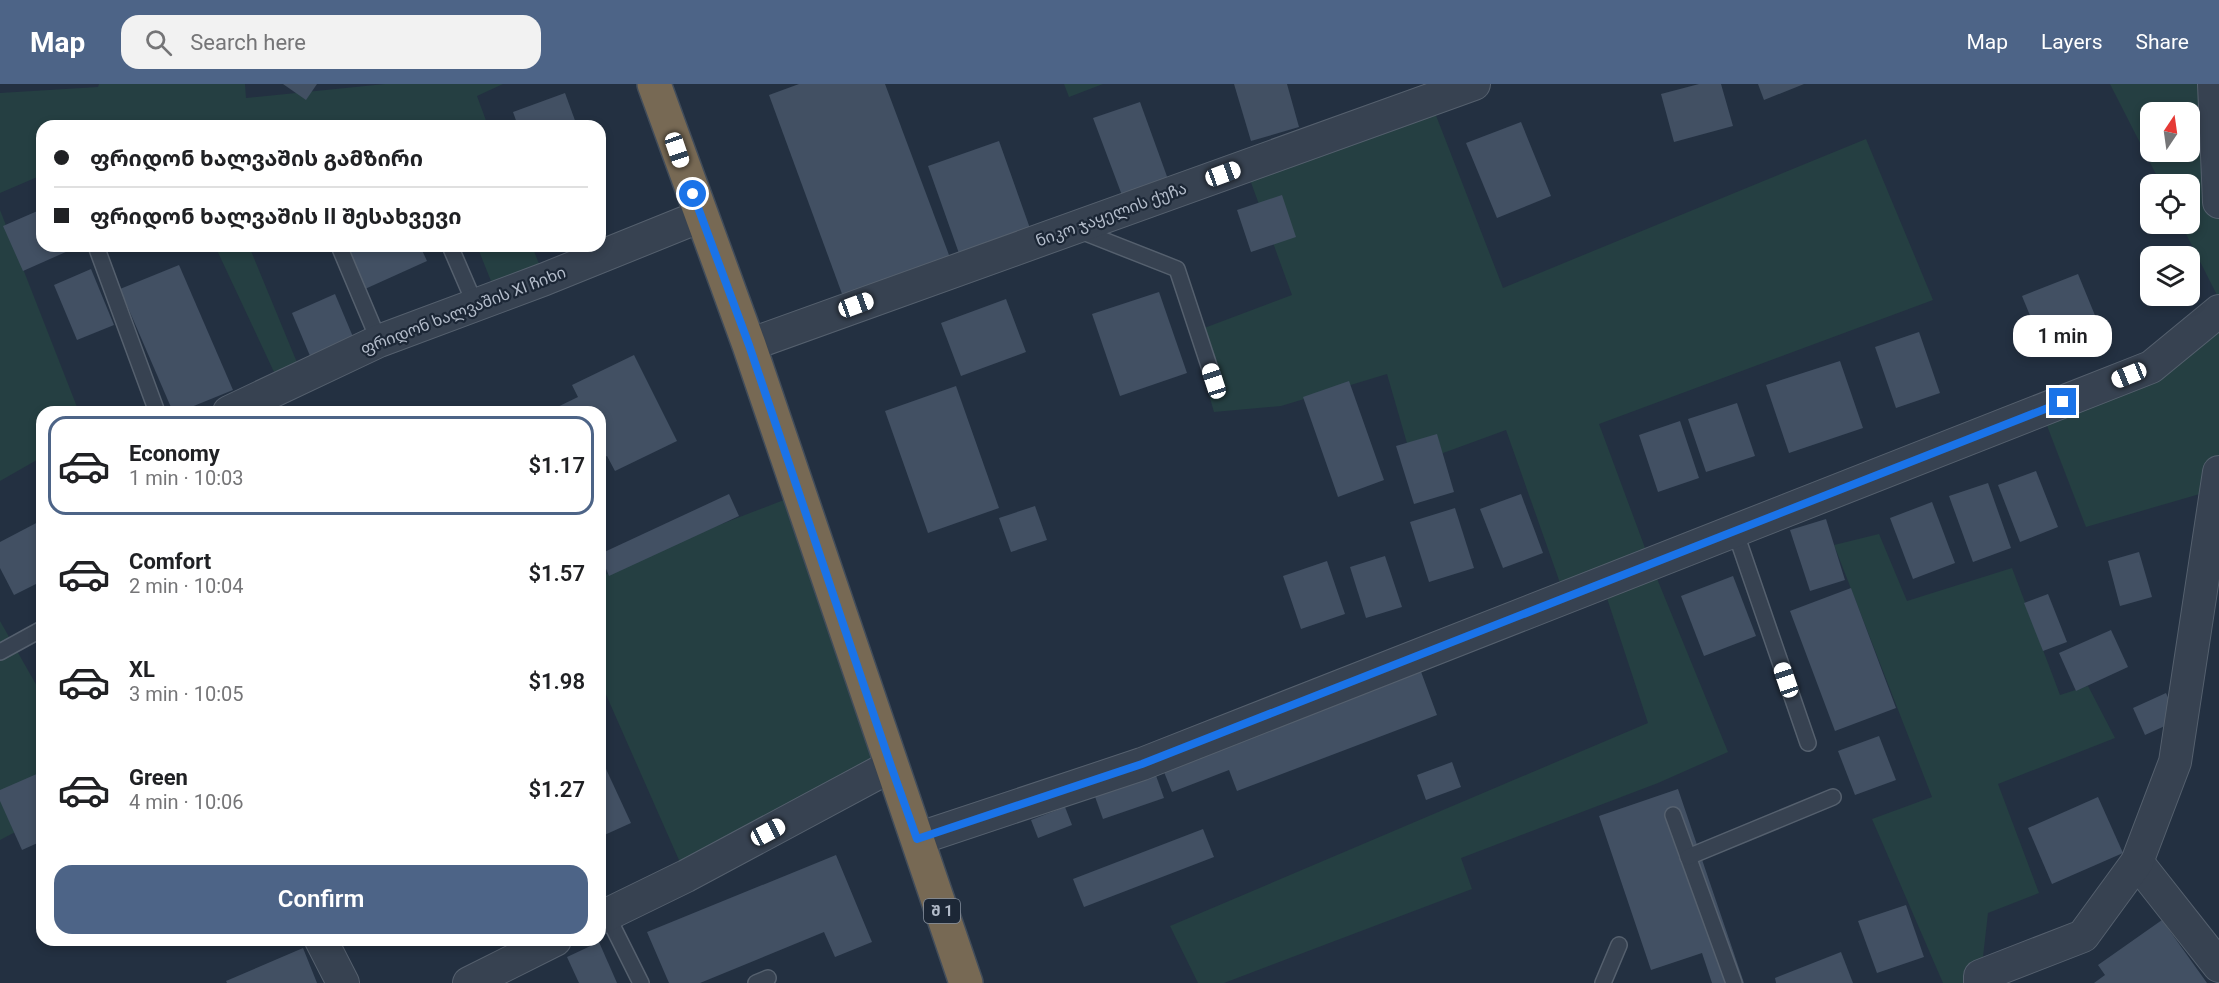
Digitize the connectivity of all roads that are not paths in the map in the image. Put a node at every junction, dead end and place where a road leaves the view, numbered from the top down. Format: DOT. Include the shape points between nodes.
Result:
graph roads {
  1 [pos="654,84"];
  2 [pos="1474,84"];
  3 [pos="2216,103"];
  4 [pos="2219,202"];
  5 [pos="701,216"];
  6 [pos="1072,227"];
  7 [pos="98,252"];
  8 [pos="342,252"];
  9 [pos="453,252"];
  10 [pos="475,304"];
  11 [pos="2219,311"];
  12 [pos="379,341"];
  13 [pos="749,345"];
  14 [pos="1214,381"];
  15 [pos="155,406"];
  16 [pos="250,406"];
  17 [pos="2219,472"];
  18 [pos="1735,531"];
  19 [pos="36,632"];
  20 [pos="0,652"];
  21 [pos="1808,743"];
  22 [pos="891,766"];
  23 [pos="1833,797"];
  24 [pos="1673,815"];
  25 [pos="917,839"];
  26 [pos="1688,857"];
  27 [pos="2137,862"];
  28 [pos="606,915"];
  29 [pos="606,921"];
  30 [pos="1619,945"];
  31 [pos="324,946"];
  32 [pos="543,946"];
  33 [pos="2219,966"];
  34 [pos="343,983"];
  35 [pos="469,983"];
  36 [pos="641,983"];
  37 [pos="966,983"];
  38 [pos="1603,983"];
  39 [pos="1734,983"];
  40 [pos="1980,983"];
  1 -- 5 [label="highway, შ 1"];
  2 -- 6 [label="street, ნიკო ჯაყელის ქუჩა"];
  3 -- 4 [label="street"];
  5 -- 10 [label="street, ფრიდონ ხალვაშის XI ჩიხი"];
  5 -- 13 [label="highway, შ 1"];
  6 -- 13 [label="street, ნიკო ჯაყელის ქუჩა"];
  6 -- 14 [label="lane" via="1177,269"];
  7 -- 15 [label="lane"];
  8 -- 12 [label="lane"];
  9 -- 10 [label="lane"];
  10 -- 12 [label="street, ფრიდონ ხალვაშის XI ჩიხი"];
  11 -- 18 [label="street" via="2151,367"];
  12 -- 16 [label="street, ფრიდონ ხალვაშის XI ჩიხი"];
  13 -- 22 [label="highway, შ 1"];
  17 -- 27 [label="street" via="2175,762"];
  18 -- 21 [label="lane"];
  18 -- 25 [label="street" via="1142,764"];
  19 -- 20 [label="lane"];
  22 -- 25 [label="highway, შ 1"];
  22 -- 28 [label="street"];
  23 -- 26 [label="lane"];
  24 -- 26 [label="lane"];
  25 -- 37 [label="highway, შ 1"];
  26 -- 39 [label="lane"];
  27 -- 33 [label="street"];
  27 -- 40 [label="street" via="2083,936 1980,976"];
  29 -- 36 [label="lane"];
  30 -- 38 [label="lane"];
  31 -- 34 [label="street"];
  32 -- 35 [label="street"];
}
